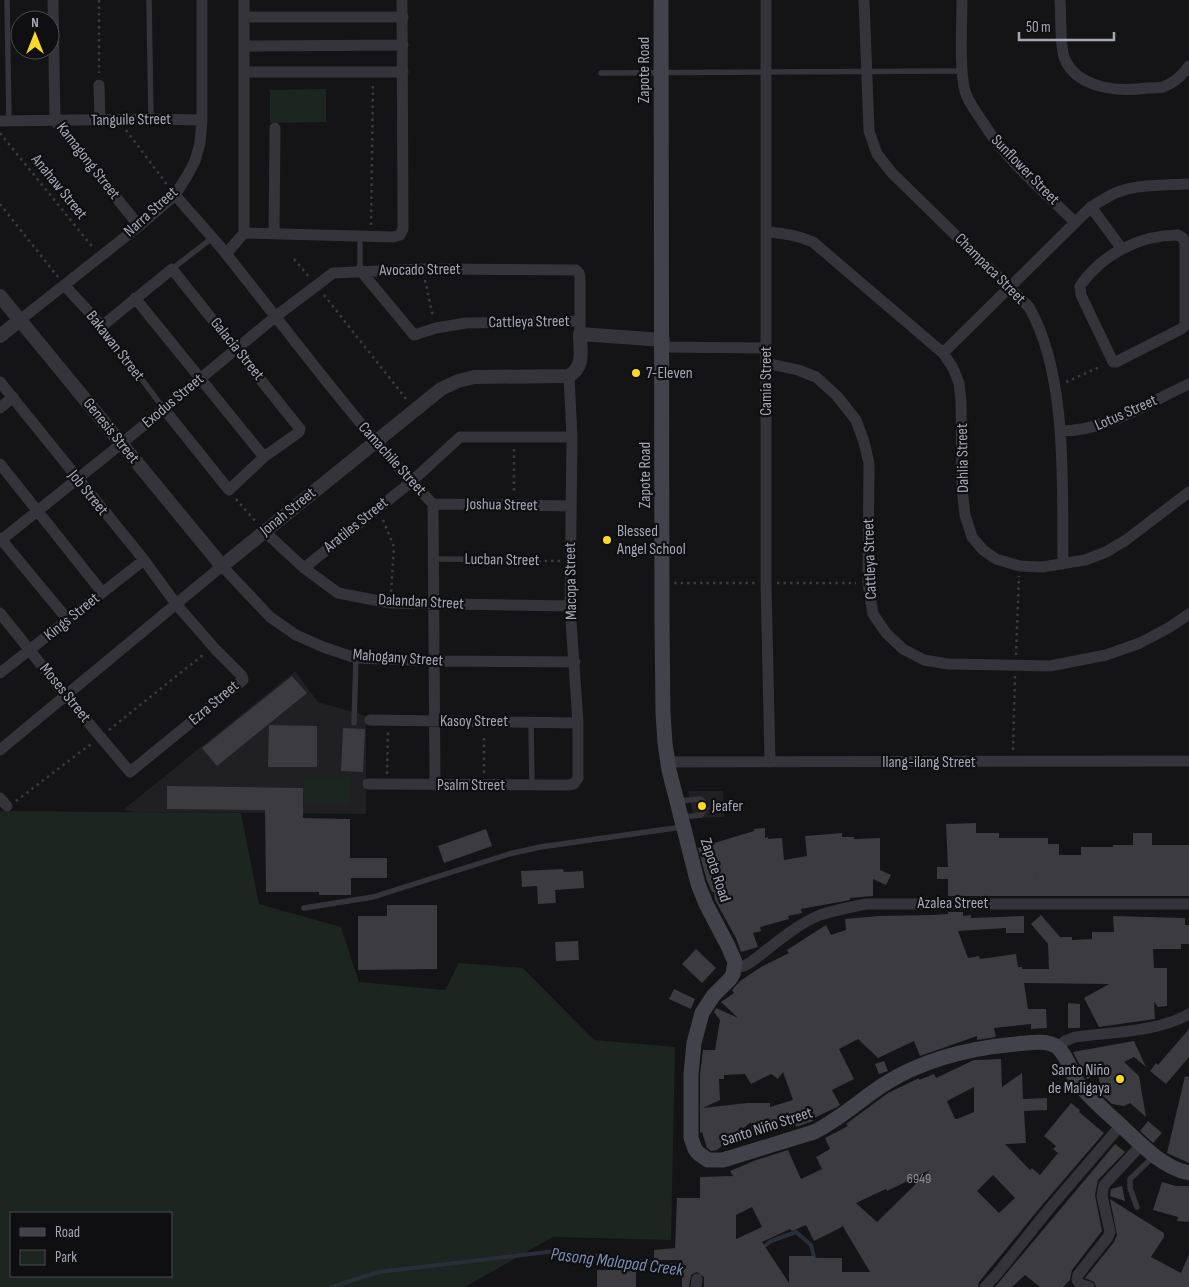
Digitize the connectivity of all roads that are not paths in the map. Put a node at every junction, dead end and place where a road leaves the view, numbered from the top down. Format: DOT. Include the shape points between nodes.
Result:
graph roads {
  1 [pos="7,0"];
  2 [pos="53,0"];
  3 [pos="149,0"];
  4 [pos="202,0"];
  5 [pos="244,0"];
  6 [pos="402,0"];
  7 [pos="662,0"];
  8 [pos="766,0"];
  9 [pos="864,0"];
  10 [pos="962,0"];
  11 [pos="1060,0"];
  12 [pos="244,17"];
  13 [pos="403,17"];
  14 [pos="403,45"];
  15 [pos="244,46"];
  16 [pos="1189,66"];
  17 [pos="962,71"];
  18 [pos="244,72"];
  19 [pos="403,72"];
  20 [pos="766,72"];
  21 [pos="866,72"];
  22 [pos="601,73"];
  23 [pos="662,73"];
  24 [pos="99,85"];
  25 [pos="151,119"];
  26 [pos="100,120"];
  27 [pos="202,120"];
  28 [pos="4,121"];
  29 [pos="54,121"];
  30 [pos="275,128"];
  31 [pos="1189,184"];
  32 [pos="175,195"];
  33 [pos="1091,207"];
  34 [pos="1075,222"];
  35 [pos="139,226"];
  36 [pos="767,232"];
  37 [pos="244,233"];
  38 [pos="274,234"];
  39 [pos="365,236"];
  40 [pos="212,238"];
  41 [pos="1122,249"];
  42 [pos="226,254"];
  43 [pos="172,269"];
  44 [pos="360,270"];
  45 [pos="64,285"];
  46 [pos="1010,288"];
  47 [pos="0,296"];
  48 [pos="135,298"];
  49 [pos="275,317"];
  50 [pos="20,320"];
  51 [pos="102,326"];
  52 [pos="580,328"];
  53 [pos="0,336"];
  54 [pos="663,343"];
  55 [pos="766,348"];
  56 [pos="237,349"];
  57 [pos="943,353"];
  58 [pos="766,363"];
  59 [pos="569,376"];
  60 [pos="201,378"];
  61 [pos="0,382"];
  62 [pos="1189,384"];
  63 [pos="13,397"];
  64 [pos="0,408"];
  65 [pos="164,409"];
  66 [pos="1060,431"];
  67 [pos="572,437"];
  68 [pos="376,440"];
  69 [pos="121,444"];
  70 [pos="264,457"];
  71 [pos="0,464"];
  72 [pos="77,479"];
  73 [pos="411,482"];
  74 [pos="1189,492"];
  75 [pos="433,504"];
  76 [pos="571,506"];
  77 [pos="37,511"];
  78 [pos="265,532"];
  79 [pos="0,540"];
  80 [pos="434,559"];
  81 [pos="144,560"];
  82 [pos="529,560"];
  83 [pos="1063,564"];
  84 [pos="222,566"];
  85 [pos="304,568"];
  86 [pos="102,592"];
  87 [pos="176,604"];
  88 [pos="434,604"];
  89 [pos="570,606"];
  90 [pos="0,613"];
  91 [pos="1189,614"];
  92 [pos="68,620"];
  93 [pos="30,649"];
  94 [pos="356,658"];
  95 [pos="435,661"];
  96 [pos="575,662"];
  97 [pos="0,673"];
  98 [pos="66,696"];
  99 [pos="370,720"];
  100 [pos="434,721"];
  101 [pos="531,722"];
  102 [pos="578,722"];
  103 [pos="354,723"];
  104 [pos="0,750"];
  105 [pos="1189,761"];
  106 [pos="668,762"];
  107 [pos="770,762"];
  108 [pos="130,772"];
  109 [pos="368,784"];
  110 [pos="574,784"];
  111 [pos="436,785"];
  112 [pos="532,786"];
  113 [pos="677,801"];
  114 [pos="682,822"];
  115 [pos="1189,904"];
  116 [pos="304,908"];
  117 [pos="735,968"];
  118 [pos="1189,1014"];
  119 [pos="1057,1047"];
  120 [pos="1121,1125"];
  121 [pos="1142,1144"];
  122 [pos="1155,1155"];
  123 [pos="1189,1173"];
  124 [pos="1137,1207"];
  125 [pos="985,1287"];
  126 [pos="1089,1287"];
  1 -- 28 [label="lane"];
  2 -- 29 [label="street, Kamagong Street"];
  3 -- 25 [label="lane"];
  4 -- 27 [label="street, Narra Street"];
  5 -- 12 [label="street"];
  6 -- 13 [label="street"];
  7 -- 23 [label="main road, Zapote Road"];
  8 -- 20 [label="street, Camia Street"];
  9 -- 21 [label="street, Champaca Street"];
  10 -- 17 [label="street, Sunflower Street"];
  11 -- 16 [label="street" via="1064,57 1076,75 1096,86 1118,89 1162,87 1181,77"];
  12 -- 13 [label="street"];
  12 -- 15 [label="street"];
  13 -- 14 [label="street"];
  14 -- 15 [label="street"];
  14 -- 19 [label="street"];
  15 -- 18 [label="street"];
  17 -- 21 [label="lane"];
  17 -- 34 [label="street, Sunflower Street" via="965,92 994,140"];
  18 -- 19 [label="street"];
  18 -- 37 [label="street"];
  19 -- 39 [label="street" via="403,228 400,235 392,237"];
  20 -- 21 [label="lane"];
  20 -- 23 [label="lane"];
  20 -- 36 [label="street, Camia Street"];
  21 -- 46 [label="street, Champaca Street" via="869,131 877,154 892,173"];
  22 -- 23 [label="lane"];
  23 -- 54 [label="main road, Zapote Road"];
  24 -- 26 [label="street"];
  25 -- 26 [label="street, Tanguile Street"];
  25 -- 27 [label="street, Tanguile Street"];
  26 -- 29 [label="street, Tanguile Street"];
  27 -- 32 [label="street, Narra Street" via="195,161"];
  28 -- 29 [label="street, Tanguile Street"];
  29 -- 35 [label="street, Kamagong Street"];
  30 -- 38 [label="street"];
  31 -- 33 [label="street" via="1134,187"];
  32 -- 35 [label="street, Narra Street"];
  32 -- 40 [label="street, Camachile Street"];
  33 -- 34 [label="street"];
  33 -- 41 [label="street"];
  34 -- 46 [label="street"];
  35 -- 45 [label="street, Narra Street"];
  36 -- 55 [label="street, Camia Street"];
  36 -- 57 [label="street, Dahlia Street" via="800,236 813,242"];
  37 -- 38 [label="street"];
  37 -- 42 [label="street"];
  38 -- 39 [label="street"];
  39 -- 44 [label="lane"];
  40 -- 42 [label="street, Camachile Street"];
  40 -- 43 [label="lane"];
  41 -- 41 [label="street" via="1155,237 1178,235 1183,238 1186,321 1182,329 1113,362 1081,295 1080,286 1094,270"];
  42 -- 49 [label="street, Camachile Street"];
  43 -- 48 [label="street"];
  43 -- 56 [label="street, Galacia Street"];
  44 -- 49 [label="street, Avocado Street" via="333,273"];
  44 -- 52 [label="street, Cattleya Street" via="414,335 466,322"];
  44 -- 52 [label="street, Avocado Street" via="576,270 579,273"];
  45 -- 50 [label="street, Narra Street"];
  45 -- 51 [label="street, Bakawan Street"];
  46 -- 57 [label="street"];
  46 -- 66 [label="street, Champaca Street" via="1029,308 1042,336 1055,387"];
  47 -- 50 [label="street, Genesis Street"];
  48 -- 51 [label="street"];
  48 -- 60 [label="street"];
  49 -- 56 [label="street, Exodus Street"];
  49 -- 68 [label="street, Camachile Street"];
  50 -- 53 [label="street"];
  50 -- 69 [label="street, Genesis Street"];
  51 -- 65 [label="lane, Bakawan Street"];
  52 -- 54 [label="street, Cattleya Street"];
  52 -- 59 [label="street" via="580,364"];
  54 -- 55 [label="street, Cattleya Street"];
  54 -- 106 [label="main road, Zapote Road" via="663,712"];
  55 -- 58 [label="street, Camia Street"];
  56 -- 60 [label="street, Exodus Street"];
  56 -- 70 [label="street, Galacia Street" via="300,429"];
  57 -- 83 [label="street, Dahlia Street" via="959,383 962,488 972,537 996,559 1012,564"];
  58 -- 91 [label="street, Cattleya Street" via="816,378 837,396 856,420 869,463 868,583 873,614 903,649 924,660 948,664 1050,666 1106,656 1140,643"];
  58 -- 107 [label="street, Camia Street"];
  59 -- 67 [label="street, Macopa Street"];
  59 -- 68 [label="street, Jonah Street" via="491,376 458,381 441,388"];
  60 -- 65 [label="street, Exodus Street"];
  60 -- 70 [label="street"];
  61 -- 63 [label="street, Job Street"];
  62 -- 66 [label="street, Lotus Street" via="1103,425"];
  63 -- 64 [label="street"];
  63 -- 72 [label="street, Job Street"];
  65 -- 69 [label="street, Exodus Street"];
  65 -- 70 [label="street, Bakawan Street" via="229,490"];
  66 -- 83 [label="street, Champaca Street"];
  67 -- 73 [label="street, Aratiles Street" via="460,437"];
  67 -- 76 [label="street, Macopa Street"];
  68 -- 73 [label="street, Camachile Street"];
  68 -- 78 [label="street, Jonah Street"];
  69 -- 72 [label="street, Exodus Street"];
  69 -- 84 [label="street, Genesis Street"];
  71 -- 77 [label="street"];
  72 -- 77 [label="street, Exodus Street"];
  72 -- 81 [label="street, Job Street"];
  73 -- 75 [label="street, Camachile Street"];
  73 -- 85 [label="street, Aratiles Street"];
  74 -- 83 [label="street, Dahlia Street" via="1106,552"];
  75 -- 76 [label="street, Joshua Street"];
  75 -- 80 [label="street, Camachile Street"];
  76 -- 89 [label="street, Macopa Street"];
  77 -- 79 [label="street, Exodus Street"];
  77 -- 86 [label="street"];
  78 -- 84 [label="street, Jonah Street"];
  78 -- 85 [label="street, Dalandan Street"];
  79 -- 92 [label="street"];
  80 -- 82 [label="lane, Lucban Street"];
  80 -- 88 [label="street, Camachile Street"];
  81 -- 86 [label="street, Kings Street"];
  81 -- 87 [label="street, Job Street"];
  84 -- 87 [label="street, Jonah Street"];
  84 -- 94 [label="street, Mahogany Street" via="270,617 296,635"];
  85 -- 88 [label="street, Dalandan Street" via="338,594 390,604"];
  86 -- 92 [label="street, Kings Street"];
  87 -- 98 [label="street, Jonah Street"];
  87 -- 108 [label="street, Ezra Street" via="243,680"];
  88 -- 89 [label="street, Dalandan Street"];
  88 -- 95 [label="street, Camachile Street"];
  89 -- 96 [label="street, Macopa Street"];
  90 -- 93 [label="street, Moses Street"];
  92 -- 93 [label="street, Kings Street"];
  93 -- 97 [label="street, Kings Street"];
  93 -- 98 [label="street, Moses Street"];
  94 -- 95 [label="street, Mahogany Street"];
  94 -- 103 [label="lane"];
  95 -- 96 [label="street, Mahogany Street"];
  95 -- 100 [label="street, Camachile Street"];
  96 -- 102 [label="street, Macopa Street"];
  98 -- 104 [label="street, Jonah Street"];
  98 -- 108 [label="street, Moses Street"];
  99 -- 100 [label="street, Kasoy Street"];
  100 -- 101 [label="street, Kasoy Street"];
  100 -- 111 [label="street, Camachile Street"];
  101 -- 102 [label="street, Kasoy Street"];
  101 -- 112 [label="lane"];
  102 -- 110 [label="street, Macopa Street" via="578,778"];
  105 -- 107 [label="street, Ilang-ilang Street"];
  106 -- 107 [label="street, Ilang-ilang Street"];
  106 -- 113 [label="main road, Zapote Road"];
  109 -- 111 [label="street, Psalm Street"];
  110 -- 112 [label="street, Psalm Street"];
  111 -- 112 [label="street, Psalm Street"];
  113 -- 114 [label="main road, Zapote Road"];
  113 -- 114 [label="lane" via="700,799 706,808 701,815"];
  114 -- 116 [label="lane" via="540,847 374,897"];
  114 -- 117 [label="main road, Zapote Road" via="698,884 733,956"];
  115 -- 117 [label="street, Azalea Street" via="866,904 819,916 751,962"];
  117 -- 119 [label="main road, Santo Niño Street" via="730,980 712,996 702,1013 694,1043 691,1138 698,1154 708,1160 724,1160 814,1132 893,1079 944,1057 991,1046 1038,1042"];
  118 -- 119 [label="street" via="1168,1024 1145,1029 1075,1037"];
  119 -- 120 [label="main road" via="1088,1095"];
  120 -- 121 [label="main road"];
  120 -- 125 [label="street"];
  121 -- 122 [label="main road"];
  121 -- 126 [label="street" via="1104,1185 1102,1196 1110,1232 1077,1280"];
  122 -- 123 [label="main road" via="1167,1165"];
  122 -- 124 [label="lane" via="1130,1178"];
}
